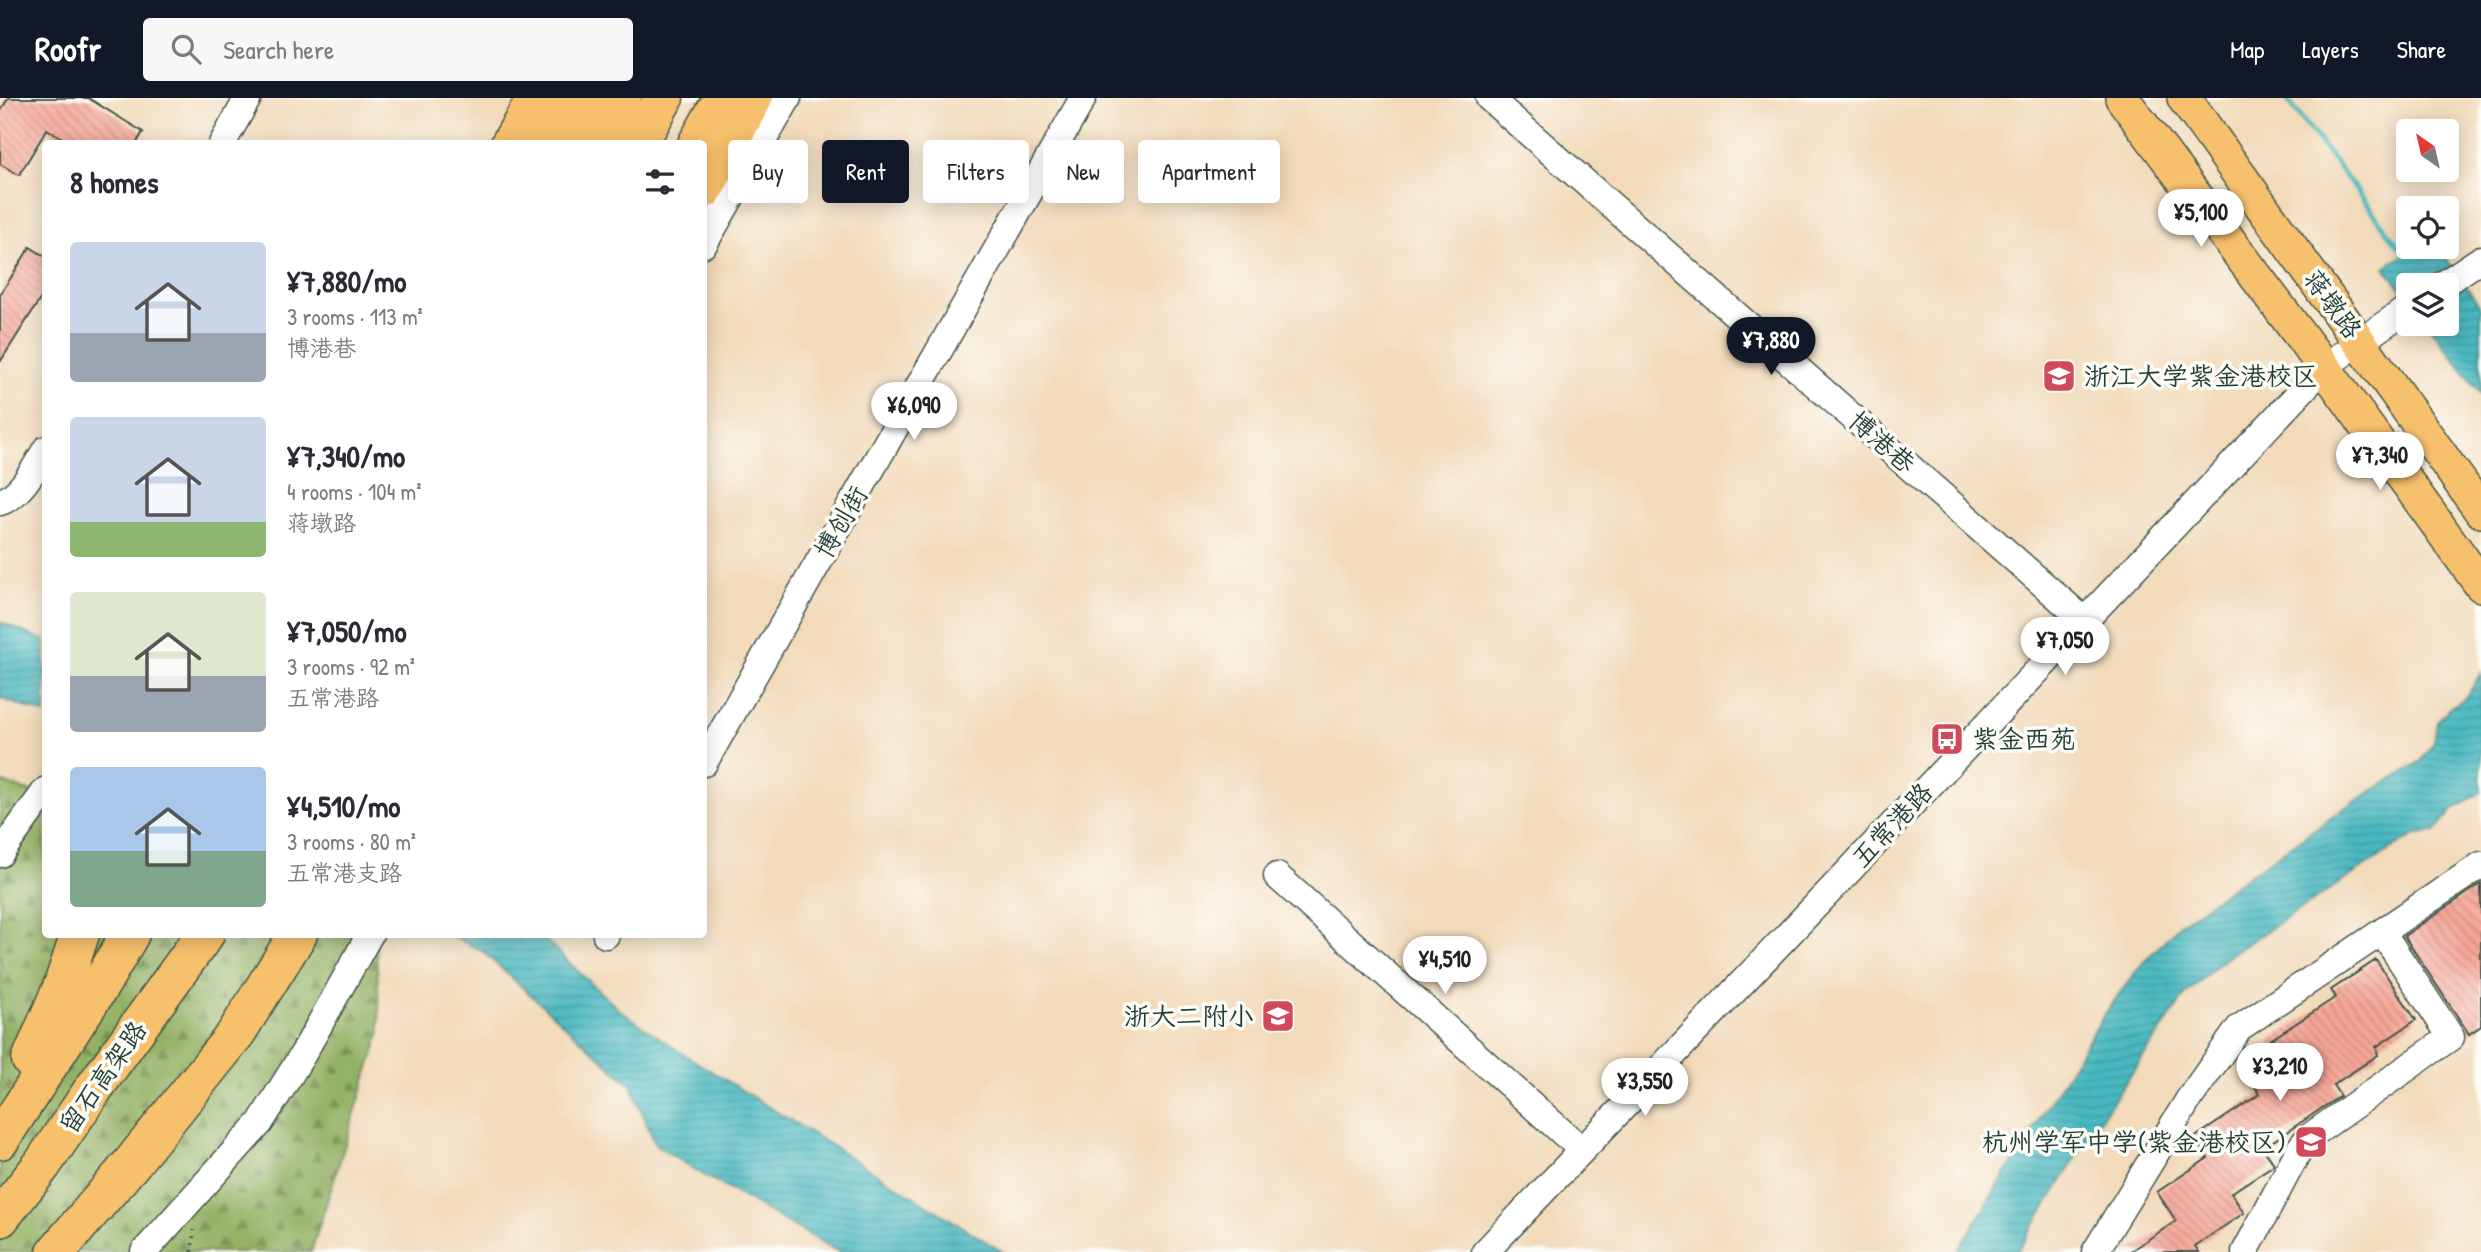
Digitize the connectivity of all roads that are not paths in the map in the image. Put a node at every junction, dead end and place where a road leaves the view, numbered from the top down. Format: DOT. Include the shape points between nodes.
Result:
graph roads {
  1 [pos="248,98"];
  2 [pos="534,98"];
  3 [pos="556,98"];
  4 [pos="591,98"];
  5 [pos="622,98"];
  6 [pos="664,98"];
  7 [pos="723,98"];
  8 [pos="753,98"];
  9 [pos="763,98"];
  10 [pos="788,98"];
  11 [pos="1083,98"];
  12 [pos="1489,98"];
  13 [pos="2122,98"];
  14 [pos="2184,98"];
  15 [pos="224,140"];
  16 [pos="509,140"];
  17 [pos="533,140"];
  18 [pos="566,140"];
  19 [pos="598,140"];
  20 [pos="640,140"];
  21 [pos="707,156"];
  22 [pos="707,164"];
  23 [pos="707,165"];
  24 [pos="707,239"];
  25 [pos="2396,316"];
  26 [pos="2360,340"];
  27 [pos="2324,368"];
  28 [pos="42,456"];
  29 [pos="0,502"];
  30 [pos="2481,511"];
  31 [pos="2481,585"];
  32 [pos="2085,621"];
  33 [pos="707,758"];
  34 [pos="42,796"];
  35 [pos="0,854"];
  36 [pos="2481,865"];
  37 [pos="1277,876"];
  38 [pos="2382,932"];
  39 [pos="79,938"];
  40 [pos="128,938"];
  41 [pos="202,938"];
  42 [pos="296,938"];
  43 [pos="368,938"];
  44 [pos="26,1072"];
  45 [pos="0,1099"];
  46 [pos="0,1108"];
  47 [pos="0,1140"];
  48 [pos="1582,1150"];
  49 [pos="132,1163"];
  50 [pos="0,1218"];
  51 [pos="56,1252"];
  52 [pos="87,1252"];
  53 [pos="144,1252"];
  54 [pos="1485,1252"];
  55 [pos="2095,1252"];
  56 [pos="2245,1252"];
  1 -- 15 [label="street"];
  2 -- 16 [label="main road"];
  3 -- 17 [label="highway"];
  4 -- 18 [label="highway"];
  5 -- 19 [label="highway"];
  6 -- 20 [label="highway"];
  7 -- 21 [label="highway"];
  8 -- 22 [label="highway"];
  9 -- 23 [label="highway"];
  10 -- 24 [label="street"];
  11 -- 33 [label="street, 博创街"];
  12 -- 32 [label="street, 博港巷"];
  13 -- 27 [label="main road, 蒋墩路"];
  14 -- 26 [label="main road, 蒋墩路"];
  25 -- 26 [label="street, 五常港路"];
  26 -- 27 [label="street, 五常港路"];
  26 -- 30 [label="main road, 蒋墩路"];
  27 -- 31 [label="main road, 蒋墩路"];
  27 -- 32 [label="street, 五常港路"];
  28 -- 29 [label="street" via="8,500"];
  32 -- 48 [label="street, 五常港路"];
  34 -- 35 [label="street"];
  36 -- 38 [label="street"];
  37 -- 48 [label="street"];
  38 -- 55 [label="street" via="2239,1028 2189,1099"];
  38 -- 56 [label="street" via="2451,1037 2309,1137"];
  39 -- 44 [label="highway"];
  40 -- 47 [label="highway, 留石高架路"];
  41 -- 50 [label="highway, 留石高架路"];
  42 -- 49 [label="highway" via="235,1035"];
  43 -- 53 [label="street" via="260,1123"];
  44 -- 45 [label="highway"];
  44 -- 46 [label="highway"];
  48 -- 54 [label="street, 五常港路"];
  49 -- 51 [label="highway"];
  49 -- 52 [label="highway"];
}
